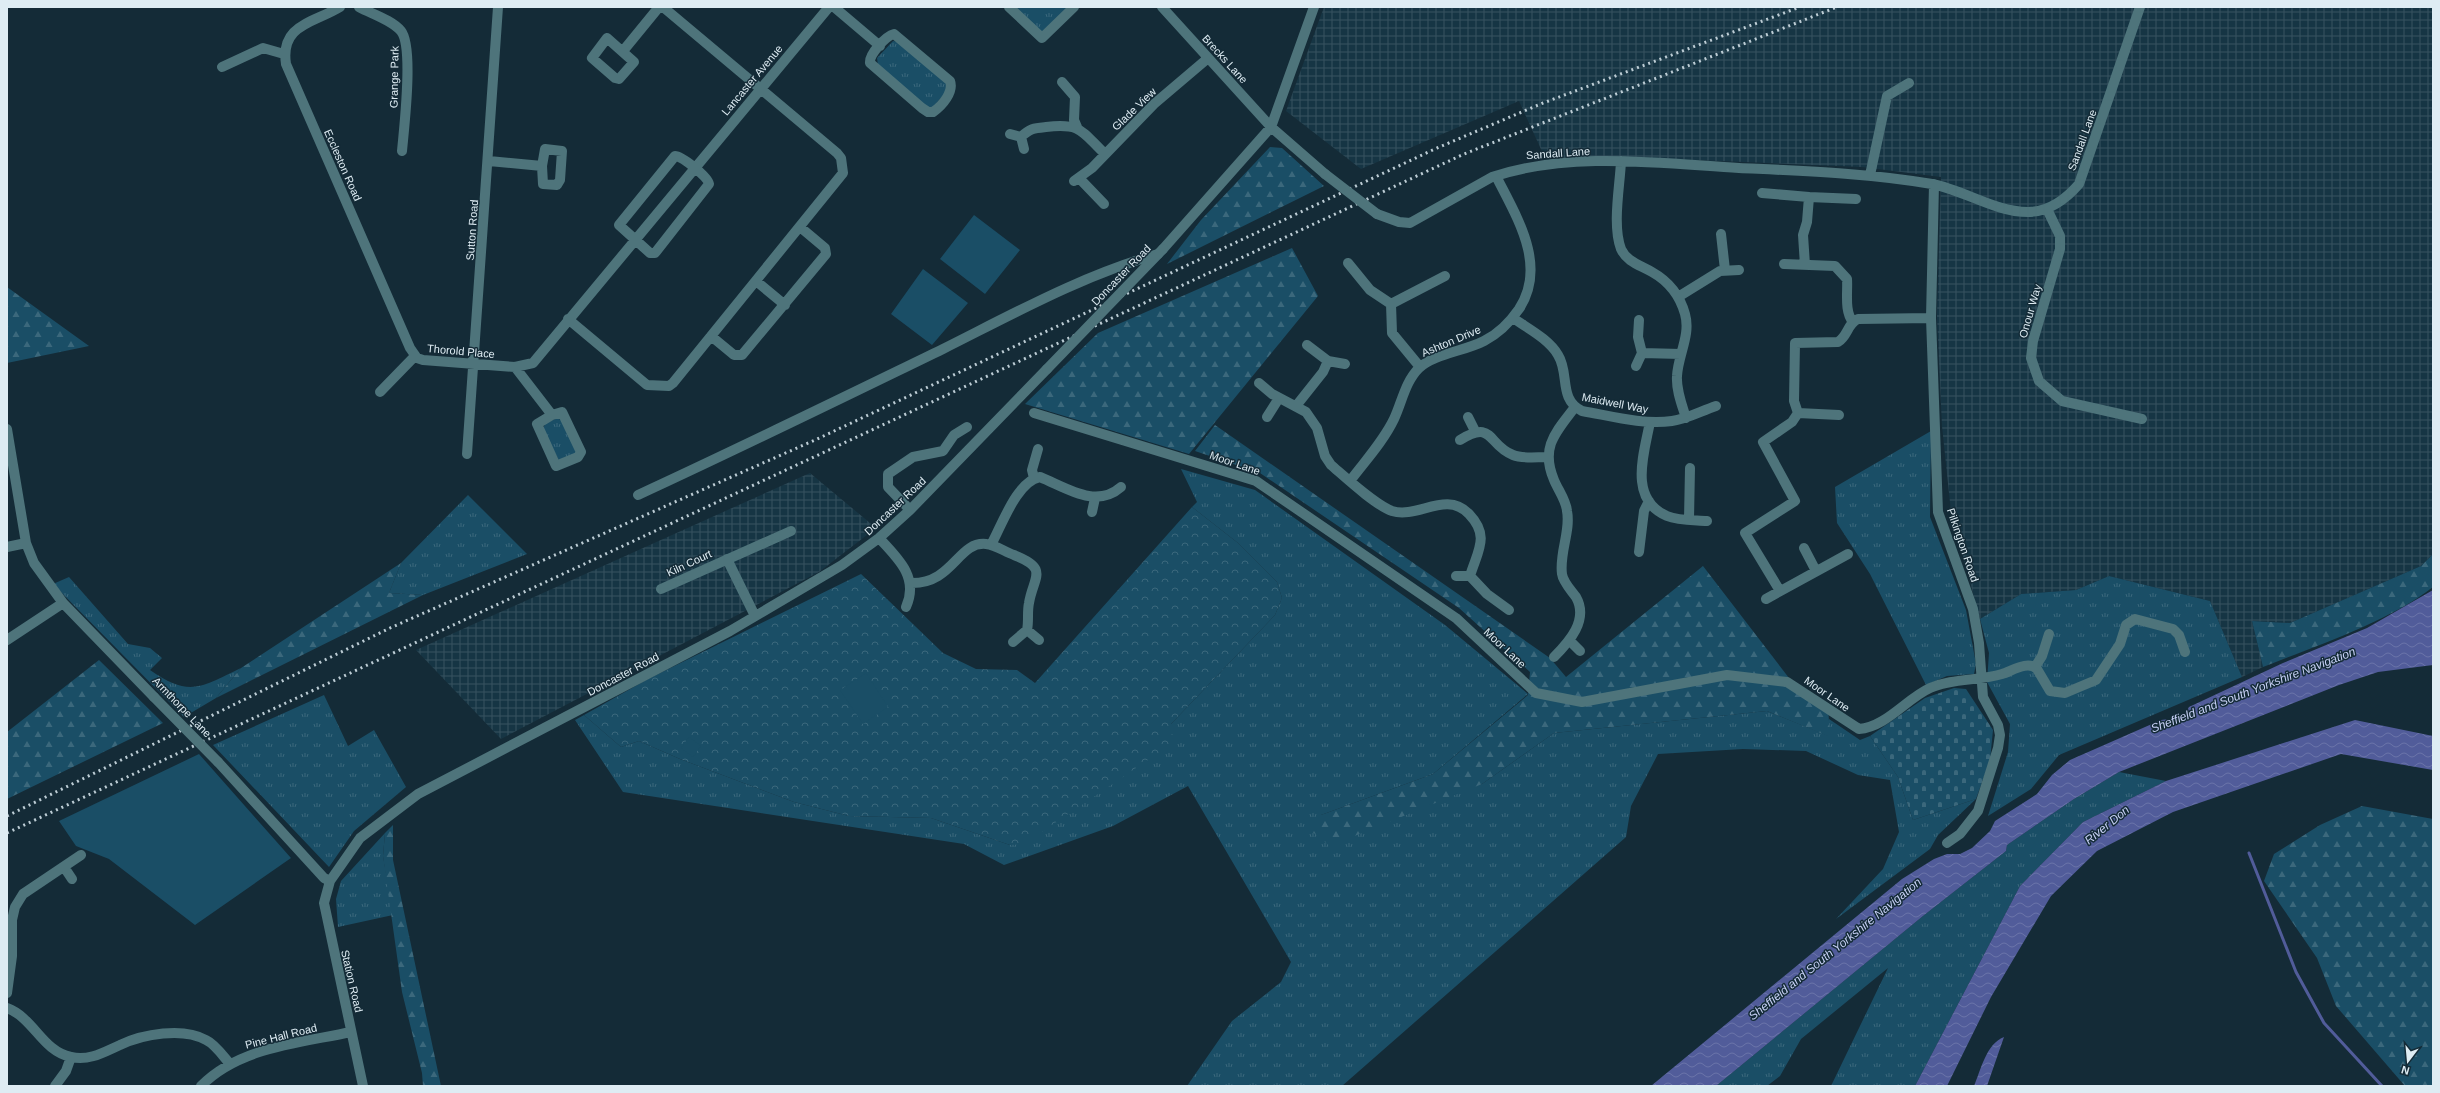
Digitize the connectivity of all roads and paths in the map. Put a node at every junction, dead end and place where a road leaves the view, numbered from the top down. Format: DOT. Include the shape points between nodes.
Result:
graph roads {
  1 [pos="358,7"];
  2 [pos="498,7"];
  3 [pos="659,7"];
  4 [pos="663,7"];
  5 [pos="829,7"];
  6 [pos="834,7"];
  7 [pos="1009,7"];
  8 [pos="1074,7"];
  9 [pos="1162,7"];
  10 [pos="1314,7"];
  11 [pos="2140,7"];
  12 [pos="337,9"];
  13 [pos="880,46"];
  14 [pos="623,51"];
  15 [pos="284,54"];
  16 [pos="1207,58"];
  17 [pos="222,67"];
  18 [pos="1062,82"];
  19 [pos="1909,83"];
  20 [pos="760,89"];
  21 [pos="1271,127"];
  22 [pos="1077,128"];
  23 [pos="1010,134"];
  24 [pos="1021,137"];
  25 [pos="1024,149"];
  26 [pos="402,151"];
  27 [pos="1105,154"];
  28 [pos="489,161"];
  29 [pos="1621,161"];
  30 [pos="542,166"];
  31 [pos="695,169"];
  32 [pos="1870,175"];
  33 [pos="1496,176"];
  34 [pos="1934,184"];
  35 [pos="1762,193"];
  36 [pos="1809,197"];
  37 [pos="1856,199"];
  38 [pos="1104,204"];
  39 [pos="2047,209"];
  40 [pos="800,227"];
  41 [pos="1721,234"];
  42 [pos="635,240"];
  43 [pos="1161,251"];
  44 [pos="1348,263"];
  45 [pos="1784,264"];
  46 [pos="1805,265"];
  47 [pos="1725,270"];
  48 [pos="1739,270"];
  49 [pos="1445,276"];
  50 [pos="756,281"];
  51 [pos="1678,297"];
  52 [pos="784,304"];
  53 [pos="1391,304"];
  54 [pos="1513,318"];
  55 [pos="1931,318"];
  56 [pos="568,320"];
  57 [pos="1639,320"];
  58 [pos="1853,322"];
  59 [pos="711,336"];
  60 [pos="1307,345"];
  61 [pos="412,352"];
  62 [pos="1642,353"];
  63 [pos="1681,354"];
  64 [pos="1328,361"];
  65 [pos="473,364"];
  66 [pos="1345,364"];
  67 [pos="1636,366"];
  68 [pos="515,367"];
  69 [pos="1420,367"];
  70 [pos="1259,383"];
  71 [pos="380,392"];
  72 [pos="1278,398"];
  73 [pos="1296,406"];
  74 [pos="1716,406"];
  75 [pos="1575,407"];
  76 [pos="1034,413"];
  77 [pos="1798,413"];
  78 [pos="552,415"];
  79 [pos="1839,415"];
  80 [pos="1267,417"];
  81 [pos="1468,418"];
  82 [pos="1686,418"];
  83 [pos="2142,419"];
  84 [pos="1650,422"];
  85 [pos="967,427"];
  86 [pos="7,429"];
  87 [pos="1475,431"];
  88 [pos="1460,440"];
  89 [pos="1038,449"];
  90 [pos="467,454"];
  91 [pos="1547,457"];
  92 [pos="1690,468"];
  93 [pos="1034,478"];
  94 [pos="1350,481"];
  95 [pos="1121,486"];
  96 [pos="638,495"];
  97 [pos="1095,498"];
  98 [pos="1649,501"];
  99 [pos="910,510"];
  100 [pos="1092,512"];
  101 [pos="1689,519"];
  102 [pos="1707,521"];
  103 [pos="791,531"];
  104 [pos="880,538"];
  105 [pos="26,543"];
  106 [pos="991,544"];
  107 [pos="7,547"];
  108 [pos="1804,548"];
  109 [pos="1639,552"];
  110 [pos="1848,554"];
  111 [pos="727,559"];
  112 [pos="1816,571"];
  113 [pos="1456,576"];
  114 [pos="1470,576"];
  115 [pos="911,583"];
  116 [pos="661,589"];
  117 [pos="1780,591"];
  118 [pos="1766,599"];
  119 [pos="63,603"];
  120 [pos="906,607"];
  121 [pos="1509,610"];
  122 [pos="755,616"];
  123 [pos="1027,630"];
  124 [pos="2049,634"];
  125 [pos="7,640"];
  126 [pos="1039,640"];
  127 [pos="1570,641"];
  128 [pos="1013,642"];
  129 [pos="1580,651"];
  130 [pos="2185,652"];
  131 [pos="1554,657"];
  132 [pos="2035,666"];
  133 [pos="1981,678"];
  134 [pos="1947,844"];
  135 [pos="82,855"];
  136 [pos="64,867"];
  137 [pos="72,879"];
  138 [pos="330,880"];
  139 [pos="7,993"];
  140 [pos="7,1008"];
  141 [pos="351,1032"];
  142 [pos="71,1057"];
  143 [pos="230,1064"];
  144 [pos="55,1086"];
  145 [pos="200,1086"];
  146 [pos="363,1086"];
  1 -- 26 [label="street, Grange Park" via="394,25 406,40"];
  2 -- 28 [label="street, Sutton Road"];
  3 -- 14 [label="street"];
  4 -- 20 [label="street"];
  5 -- 20 [label="street, Lancaster Avenue"];
  6 -- 13 [label="street"];
  7 -- 8 [label="street" via="1042,38"];
  9 -- 16 [label="street, Brecks Lane"];
  10 -- 21 [label="street, Doncaster Road"];
  11 -- 39 [label="street, Sandall Lane" via="2079,184 2068,197"];
  12 -- 15 [label="street" via="296,29 287,42"];
  13 -- 13 [label="street" via="894,34 950,81 950,93 936,110 928,112 873,66 870,60"];
  15 -- 17 [label="street" via="263,48"];
  15 -- 61 [label="street, Eccleston Road" via="286,64"];
  16 -- 21 [label="street, Brecks Lane"];
  16 -- 27 [label="street, Glade View" via="1154,104"];
  18 -- 22 [label="street" via="1075,97 1074,120"];
  19 -- 32 [label="street" via="1887,96"];
  20 -- 31 [label="street, Lancaster Avenue"];
  20 -- 40 [label="street" via="841,158 843,173 840,180"];
  21 -- 33 [label="street, Sandall Lane, bridge" via="1325,174 1377,214 1399,222 1410,223"];
  21 -- 43 [label="street, Doncaster Road"];
  22 -- 24 [label="street" via="1068,125 1037,127 1031,128"];
  22 -- 27 [label="street"];
  23 -- 24 [label="street"];
  24 -- 25 [label="street"];
  27 -- 38 [label="street, Glade View" via="1076,179"];
  28 -- 30 [label="street"];
  28 -- 65 [label="street, Sutton Road"];
  29 -- 32 [label="street, Sandall Lane"];
  29 -- 33 [label="street, Sandall Lane" via="1545,164 1524,167"];
  29 -- 51 [label="street" via="1617,228 1622,250 1633,263 1664,280"];
  31 -- 42 [label="street, Lancaster Avenue"];
  31 -- 42 [label="street" via="708,180 708,188 655,253 650,254"];
  31 -- 42 [label="street" via="679,156 675,156 619,225"];
  32 -- 34 [label="street, Sandall Lane"];
  33 -- 54 [label="street, Ashton Drive" via="1530,252 1530,284 1524,301"];
  34 -- 39 [label="street, Sandall Lane" via="2010,210 2028,212"];
  34 -- 55 [label="street, Pilkington Road"];
  35 -- 36 [label="street"];
  36 -- 37 [label="street"];
  36 -- 46 [label="street" via="1803,235"];
  39 -- 83 [label="street, Onour Way" via="2060,236 2060,249 2033,341 2031,358 2039,381 2062,401"];
  40 -- 50 [label="street"];
  40 -- 52 [label="street" via="827,250"];
  41 -- 47 [label="street"];
  42 -- 56 [label="street, Lancaster Avenue"];
  43 -- 96 [label="street" via="1128,262 1046,298 743,447"];
  43 -- 99 [label="street, Doncaster Road, bridge"];
  44 -- 53 [label="street" via="1370,290"];
  45 -- 46 [label="street"];
  46 -- 58 [label="street" via="1832,265 1846,276 1849,318"];
  47 -- 48 [label="street"];
  47 -- 51 [label="street" via="1720,270"];
  49 -- 53 [label="street"];
  50 -- 52 [label="street"];
  50 -- 59 [label="street"];
  51 -- 63 [label="street" via="1685,315 1686,331"];
  52 -- 59 [label="street" via="742,355 734,355"];
  53 -- 69 [label="street" via="1392,333"];
  54 -- 69 [label="street, Ashton Drive" via="1483,341"];
  54 -- 75 [label="street, Maidwell Way" via="1553,348 1558,355 1568,400"];
  55 -- 58 [label="street" via="1858,319"];
  55 -- 133 [label="street, Pilkington Road" via="1938,512 1973,609 1979,643"];
  56 -- 59 [label="street" via="647,385 653,387 673,383"];
  56 -- 68 [label="street, Lancaster Avenue" via="533,363"];
  57 -- 62 [label="street" via="1638,337"];
  58 -- 77 [label="street" via="1843,339 1838,342 1795,343 1794,401"];
  60 -- 64 [label="street"];
  61 -- 65 [label="street, Thorold Place" via="423,360"];
  61 -- 71 [label="street"];
  62 -- 63 [label="street"];
  62 -- 67 [label="street"];
  63 -- 82 [label="street" via="1678,387"];
  64 -- 66 [label="street"];
  64 -- 73 [label="street" via="1323,372"];
  65 -- 68 [label="street, Thorold Place"];
  65 -- 90 [label="street, Sutton Road"];
  68 -- 78 [label="street"];
  69 -- 94 [label="street, Ashton Drive" via="1405,388 1386,435"];
  70 -- 72 [label="street"];
  72 -- 73 [label="street"];
  72 -- 80 [label="street"];
  73 -- 94 [label="street" via="1306,412 1317,428 1325,456 1331,465"];
  74 -- 82 [label="street, Maidwell Way"];
  75 -- 84 [label="street, Maidwell Way" via="1582,411"];
  75 -- 91 [label="street" via="1553,436"];
  76 -- 133 [label="street, Moor Lane" via="1256,481 1456,618 1536,693 1582,702 1727,675 1776,679 1787,682 1859,730 1873,727 1930,688"];
  77 -- 79 [label="street"];
  77 -- 117 [label="street" via="1792,422 1763,442 1795,501 1745,533"];
  78 -- 78 [label="street" via="562,412 581,452 578,457 556,466 537,424"];
  81 -- 87 [label="street"];
  82 -- 84 [label="street, Maidwell Way"];
  84 -- 98 [label="street" via="1641,474 1643,490"];
  85 -- 99 [label="street" via="954,435 942,451 913,457 888,474 888,487"];
  86 -- 105 [label="street, Armthorpe Lane"];
  87 -- 88 [label="street"];
  87 -- 91 [label="street" via="1489,435 1511,454"];
  89 -- 93 [label="street" via="1032,470"];
  91 -- 127 [label="street" via="1553,479 1568,512 1561,563 1562,576 1579,603 1580,610 1577,628"];
  92 -- 101 [label="street"];
  93 -- 97 [label="street" via="1040,477"];
  93 -- 106 [label="street" via="1020,490"];
  94 -- 114 [label="street" via="1391,511 1404,513 1428,506 1455,504 1462,507 1481,528 1481,538"];
  95 -- 97 [label="street" via="1105,496"];
  97 -- 100 [label="street"];
  98 -- 101 [label="street" via="1668,516"];
  98 -- 109 [label="street" via="1644,511"];
  99 -- 104 [label="street, Doncaster Road"];
  101 -- 102 [label="street"];
  103 -- 111 [label="street, Kiln Court"];
  104 -- 115 [label="street" via="903,565"];
  104 -- 122 [label="street, Doncaster Road" via="842,565"];
  105 -- 107 [label="street"];
  105 -- 119 [label="street, Armthorpe Lane" via="34,563"];
  106 -- 115 [label="street" via="976,545 967,549 936,579"];
  106 -- 123 [label="street" via="1034,566 1038,578 1028,604"];
  108 -- 112 [label="street"];
  110 -- 112 [label="street"];
  111 -- 116 [label="street, Kiln Court"];
  111 -- 122 [label="street, Kiln Court"];
  112 -- 117 [label="street"];
  113 -- 114 [label="street"];
  114 -- 121 [label="street" via="1487,594"];
  115 -- 120 [label="street" via="910,598"];
  117 -- 118 [label="street"];
  119 -- 125 [label="street"];
  119 -- 138 [label="street, Armthorpe Lane, bridge" via="218,762 324,878"];
  122 -- 138 [label="street, Doncaster Road" via="418,794 360,838"];
  123 -- 126 [label="street"];
  123 -- 128 [label="street"];
  124 -- 132 [label="street" via="2042,656"];
  127 -- 129 [label="street"];
  127 -- 131 [label="street"];
  130 -- 132 [label="street" via="2174,629 2135,619 2126,626 2120,644 2108,658 2104,670 2090,683 2065,693 2054,693 2047,688"];
  132 -- 133 [label="street, Moor Lane" via="2025,666"];
  133 -- 134 [label="street, Pilkington Road" via="1983,697 1998,725 1998,748 1978,812 1960,834"];
  135 -- 136 [label="street"];
  136 -- 137 [label="street"];
  136 -- 139 [label="street" via="23,894 15,906"];
  138 -- 141 [label="street, Station Road" via="324,903"];
  140 -- 142 [label="street" via="17,1012 52,1048"];
  141 -- 143 [label="street, Pine Hall Road" via="255,1053"];
  141 -- 146 [label="street, Station Road"];
  142 -- 143 [label="street" via="95,1057 136,1038 169,1033 208,1040"];
  142 -- 144 [label="street"];
  143 -- 145 [label="street, Pine Hall Road"];
}
